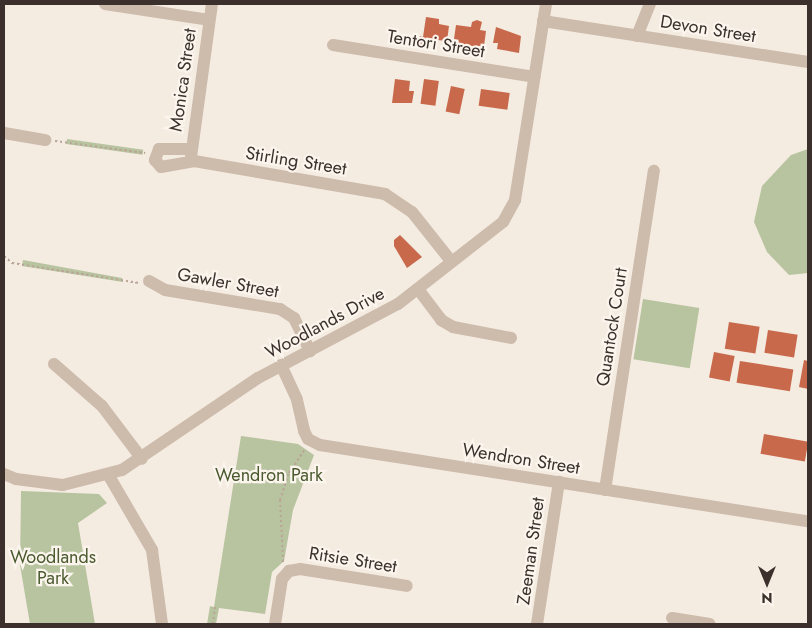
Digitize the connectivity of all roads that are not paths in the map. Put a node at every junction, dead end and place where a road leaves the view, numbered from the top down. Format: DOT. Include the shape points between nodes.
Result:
graph roads {
  1 [pos="105,4"];
  2 [pos="212,4"];
  3 [pos="546,4"];
  4 [pos="650,4"];
  5 [pos="209,20"];
  6 [pos="543,21"];
  7 [pos="637,36"];
  8 [pos="333,45"];
  9 [pos="808,62"];
  10 [pos="534,77"];
  11 [pos="4,133"];
  12 [pos="46,140"];
  13 [pos="155,154"];
  14 [pos="192,155"];
  15 [pos="654,170"];
  16 [pos="451,262"];
  17 [pos="149,281"];
  18 [pos="418,289"];
  19 [pos="511,338"];
  20 [pos="310,350"];
  21 [pos="54,364"];
  22 [pos="281,365"];
  23 [pos="142,459"];
  24 [pos="4,474"];
  25 [pos="108,476"];
  26 [pos="558,482"];
  27 [pos="605,490"];
  28 [pos="808,521"];
  29 [pos="407,586"];
  30 [pos="672,618"];
  31 [pos="162,624"];
  32 [pos="275,624"];
  33 [pos="538,624"];
  34 [pos="710,624"];
  1 -- 5 [label="street"];
  2 -- 5 [label="street, Monica Street"];
  3 -- 6 [label="street, Woodlands Drive"];
  4 -- 7 [label="street"];
  5 -- 14 [label="street, Monica Street"];
  6 -- 7 [label="street, Devon Street"];
  6 -- 10 [label="street, Woodlands Drive"];
  7 -- 9 [label="street, Devon Street"];
  8 -- 10 [label="street, Tentori Street"];
  10 -- 16 [label="street, Woodlands Drive" via="515,200 510,212 503,222"];
  11 -- 12 [label="street"];
  13 -- 14 [label="street, Stirling Street" via="159,149"];
  14 -- 16 [label="street, Stirling Street" via="386,194 412,212"];
  15 -- 27 [label="street, Quantock Court"];
  16 -- 18 [label="street, Woodlands Drive"];
  17 -- 20 [label="street, Gawler Street" via="164,290 280,309 294,318"];
  18 -- 19 [label="street" via="441,320 453,327"];
  18 -- 20 [label="street, Woodlands Drive" via="381,316"];
  20 -- 22 [label="street, Woodlands Drive"];
  21 -- 23 [label="street" via="102,406"];
  22 -- 23 [label="street, Woodlands Drive"];
  22 -- 26 [label="street, Wendron Street" via="297,400 304,431 313,442"];
  23 -- 25 [label="street, Woodlands Drive"];
  24 -- 25 [label="street, Woodlands Drive" via="25,481 63,485"];
  25 -- 31 [label="street" via="152,550"];
  26 -- 27 [label="street, Wendron Street"];
  26 -- 33 [label="street, Zeeman Street"];
  27 -- 28 [label="street, Wendron Street"];
  29 -- 32 [label="street, Ritsie Street" via="300,568 282,579"];
  30 -- 34 [label="street"];
}
